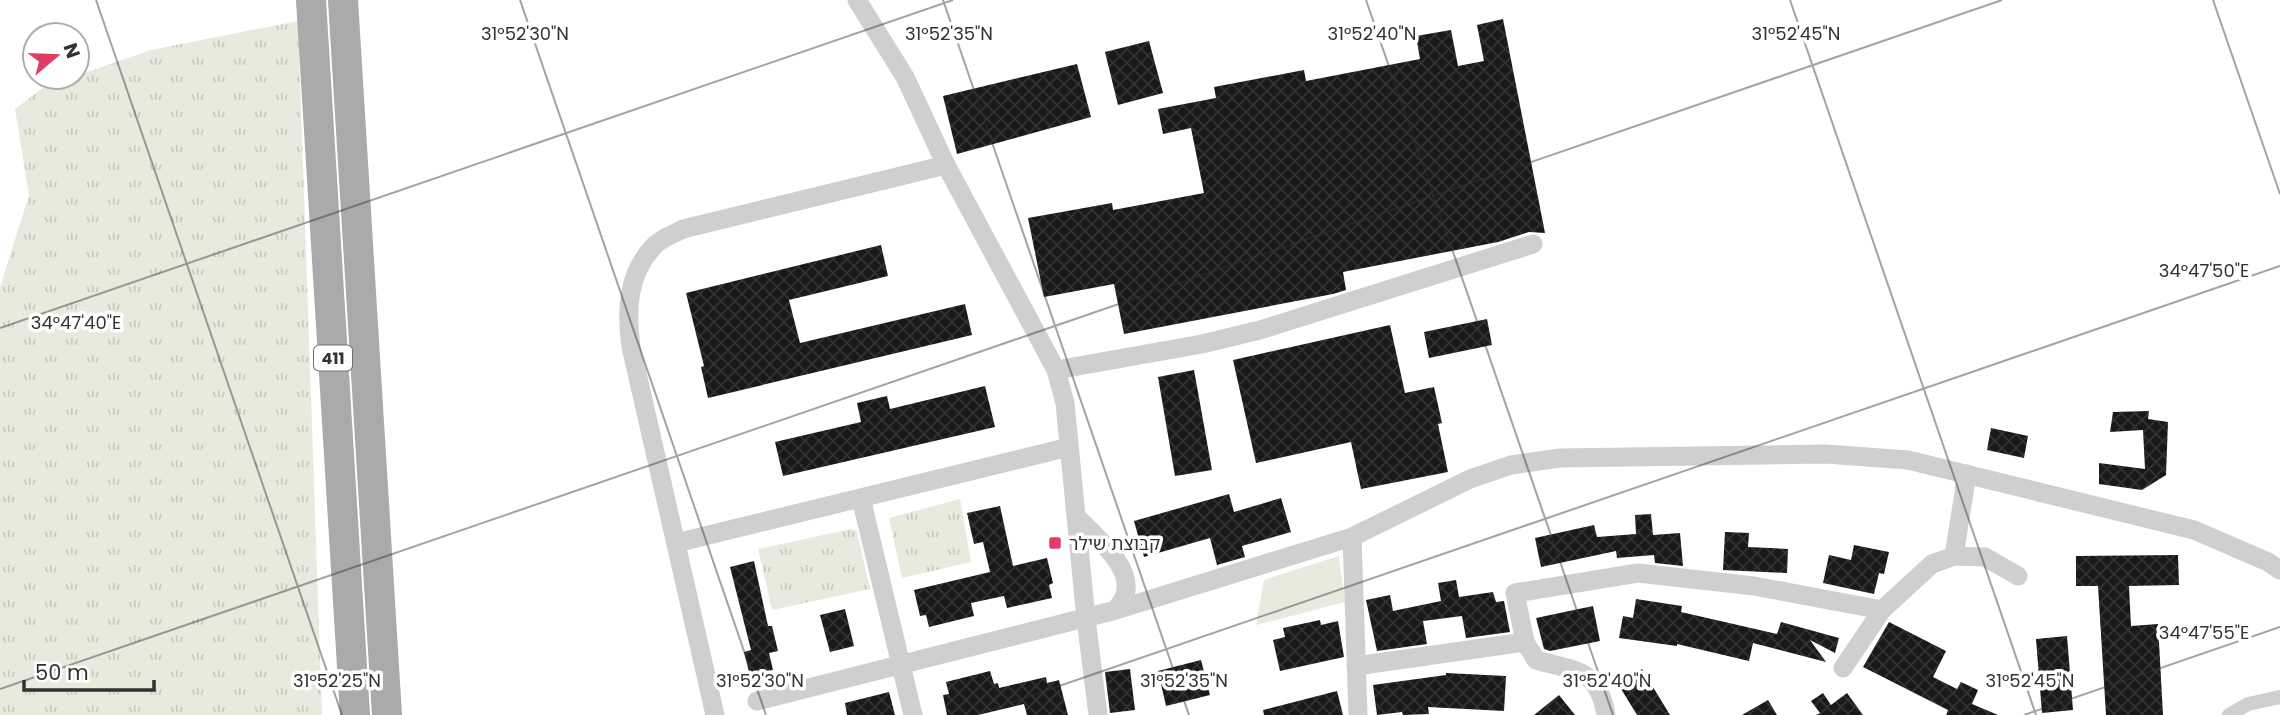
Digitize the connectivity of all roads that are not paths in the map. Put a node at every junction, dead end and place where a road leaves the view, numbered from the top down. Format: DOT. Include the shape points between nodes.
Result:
graph roads {
  1 [pos="311,0"];
  2 [pos="343,0"];
  3 [pos="857,0"];
  4 [pos="946,165"];
  5 [pos="1533,244"];
  6 [pos="1056,370"];
  7 [pos="1069,447"];
  8 [pos="1966,474"];
  9 [pos="861,498"];
  10 [pos="1076,516"];
  11 [pos="1352,537"];
  12 [pos="676,543"];
  13 [pos="1954,556"];
  14 [pos="2280,570"];
  15 [pos="2018,576"];
  16 [pos="1116,610"];
  17 [pos="1882,610"];
  18 [pos="1086,619"];
  19 [pos="1525,642"];
  20 [pos="901,665"];
  21 [pos="1356,666"];
  22 [pos="1843,668"];
  23 [pos="2280,696"];
  24 [pos="757,702"];
  25 [pos="355,715"];
  26 [pos="387,715"];
  27 [pos="715,715"];
  28 [pos="914,715"];
  29 [pos="1098,715"];
  30 [pos="1358,715"];
  31 [pos="1606,715"];
  32 [pos="2229,715"];
  1 -- 25 [label="main road, 411"];
  2 -- 26 [label="main road, 411"];
  3 -- 4 [label="street" via="905,78"];
  4 -- 6 [label="street"];
  4 -- 12 [label="street" via="683,229 656,243 645,258 631,285 627,319"];
  5 -- 6 [label="street" via="1259,330"];
  6 -- 7 [label="street"];
  7 -- 9 [label="street"];
  7 -- 10 [label="street"];
  8 -- 11 [label="street" via="1908,460 1851,455 1560,458 1511,465 1470,479"];
  8 -- 13 [label="street"];
  8 -- 14 [label="street" via="2194,530"];
  9 -- 12 [label="street"];
  9 -- 20 [label="street"];
  10 -- 16 [label="street" via="1113,555 1125,579 1125,595"];
  10 -- 18 [label="street"];
  11 -- 16 [label="street"];
  11 -- 21 [label="street"];
  12 -- 27 [label="street"];
  13 -- 15 [label="street" via="1985,557"];
  13 -- 17 [label="street" via="1932,564"];
  16 -- 18 [label="street"];
  17 -- 19 [label="street" via="1754,586 1638,573 1515,593"];
  17 -- 22 [label="street"];
  18 -- 20 [label="street"];
  18 -- 29 [label="street"];
  19 -- 21 [label="street"];
  19 -- 31 [label="street" via="1536,660 1587,674"];
  20 -- 24 [label="street"];
  20 -- 28 [label="street"];
  21 -- 30 [label="street"];
  23 -- 32 [label="street" via="2248,704"];
}
